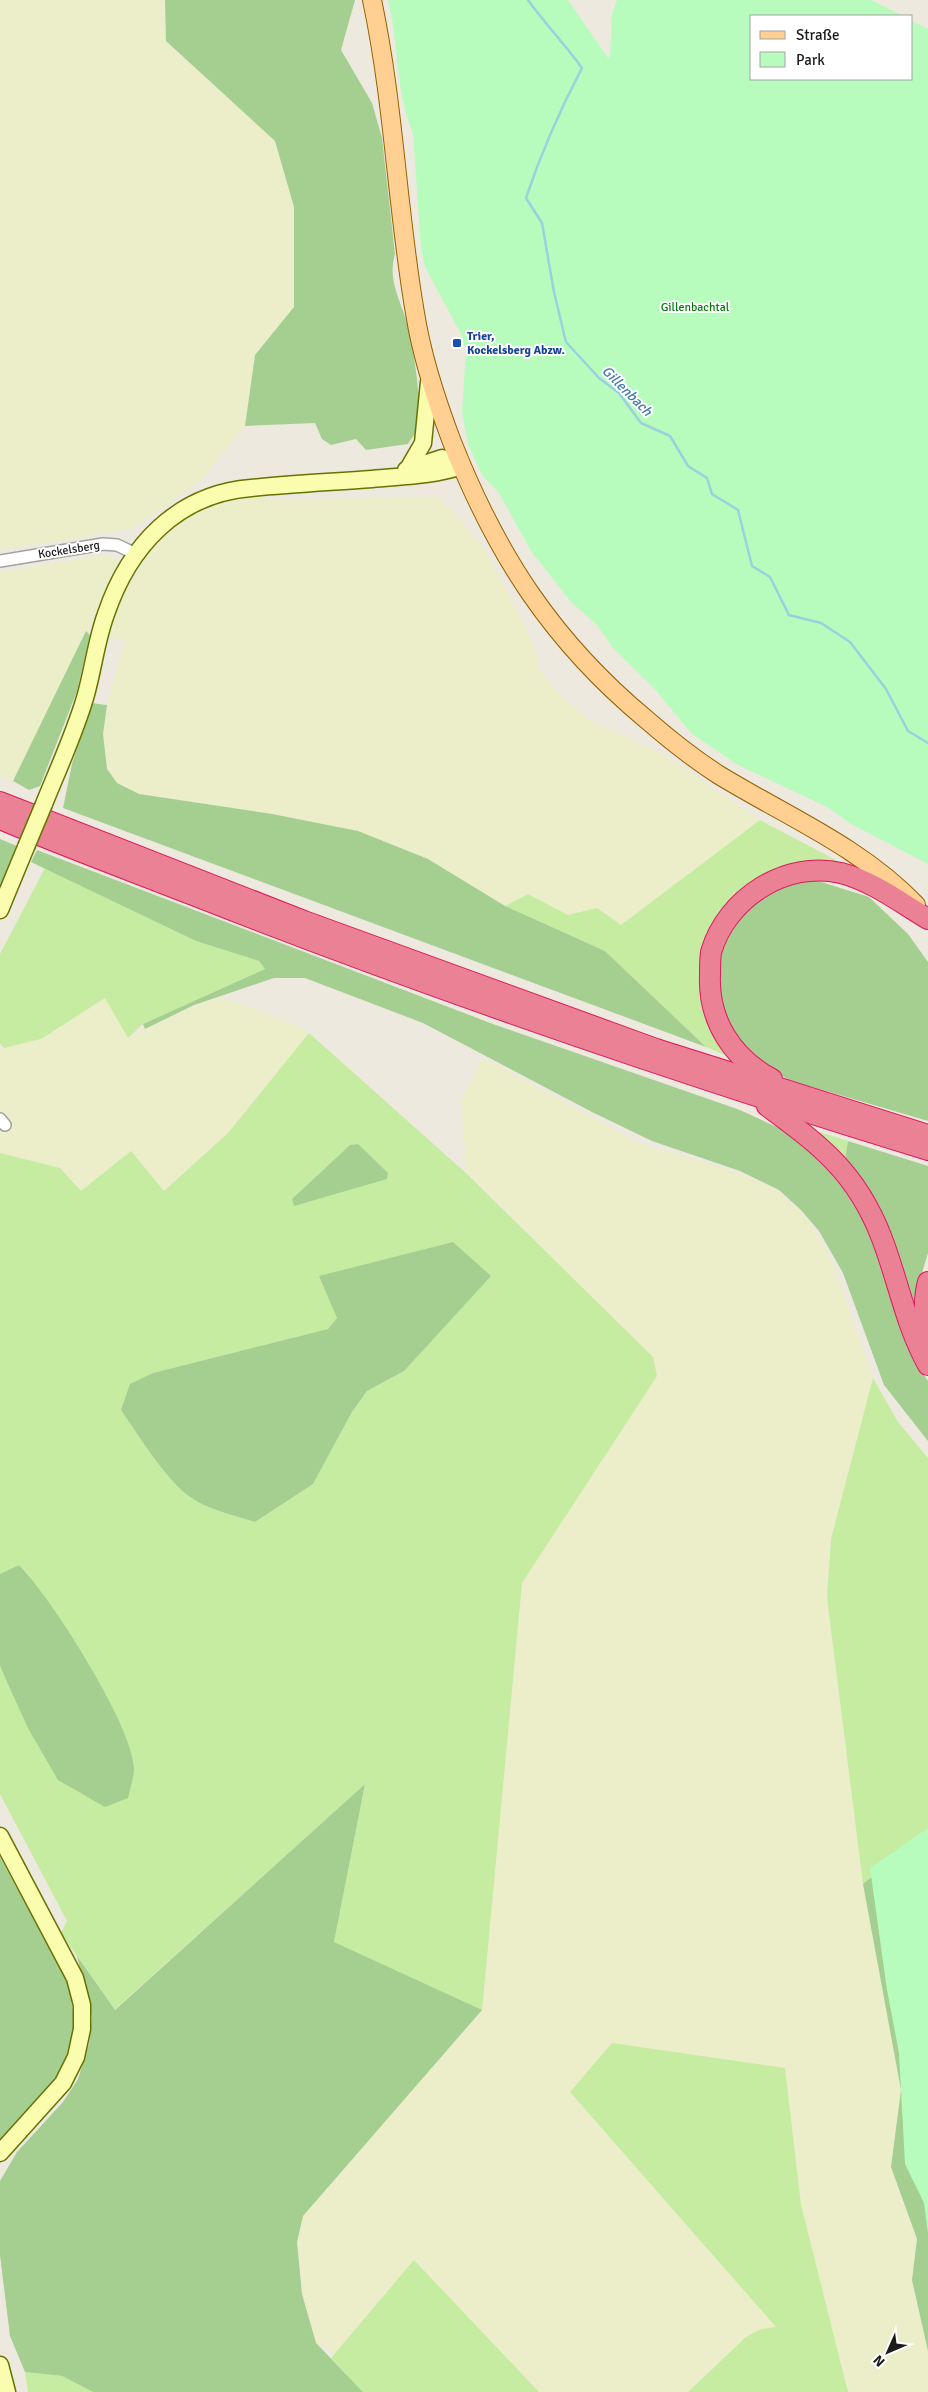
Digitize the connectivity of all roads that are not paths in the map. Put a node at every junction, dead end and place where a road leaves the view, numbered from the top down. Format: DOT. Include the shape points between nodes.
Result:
graph roads {
  1 [pos="372,0"];
  2 [pos="414,313"];
  3 [pos="429,382"];
  4 [pos="462,466"];
  5 [pos="408,469"];
  6 [pos="384,478"];
  7 [pos="500,546"];
  8 [pos="136,554"];
  9 [pos="0,561"];
  10 [pos="0,802"];
  11 [pos="0,819"];
  12 [pos="0,910"];
  13 [pos="928,919"];
  14 [pos="756,1097"];
  15 [pos="807,1097"];
  16 [pos="928,1135"];
  17 [pos="928,1150"];
  18 [pos="928,1282"];
  19 [pos="928,1334"];
  20 [pos="928,1365"];
  21 [pos="0,1836"];
  22 [pos="0,2153"];
  23 [pos="0,2365"];
  24 [pos="6,2392"];
  1 -- 2 [label="main road" via="387,83"];
  2 -- 3 [label="main road"];
  2 -- 7 [label="main road" via="440,392"];
  3 -- 4 [label="main road"];
  3 -- 5 [label="main road" via="423,443"];
  4 -- 5 [label="main road" via="442,458"];
  4 -- 6 [label="main road" via="416,476"];
  4 -- 7 [label="main road"];
  5 -- 6 [label="main road"];
  6 -- 8 [label="main road" via="247,488 207,497 174,513"];
  7 -- 13 [label="main road" via="554,626 614,692 716,774 863,860 897,887"];
  8 -- 9 [label="street, Kockelsberg" via="122,547 103,544"];
  8 -- 12 [label="main road, bridge" via="124,572 106,614 85,698"];
  10 -- 15 [label="highway" via="304,921 656,1049"];
  11 -- 14 [label="highway" via="299,937 541,1025"];
  13 -- 15 [label="highway" via="860,879 817,871 794,873 770,881 735,909 721,929 711,953 711,995 719,1026 735,1052 748,1064"];
  14 -- 17 [label="highway"];
  14 -- 20 [label="highway" via="817,1142 854,1183 882,1237 907,1321"];
  15 -- 16 [label="highway"];
  18 -- 19 [label="highway" via="925,1316"];
  21 -- 22 [label="main road" via="75,1978 82,2005 82,2029 76,2057 63,2083"];
  23 -- 24 [label="main road"];
}
